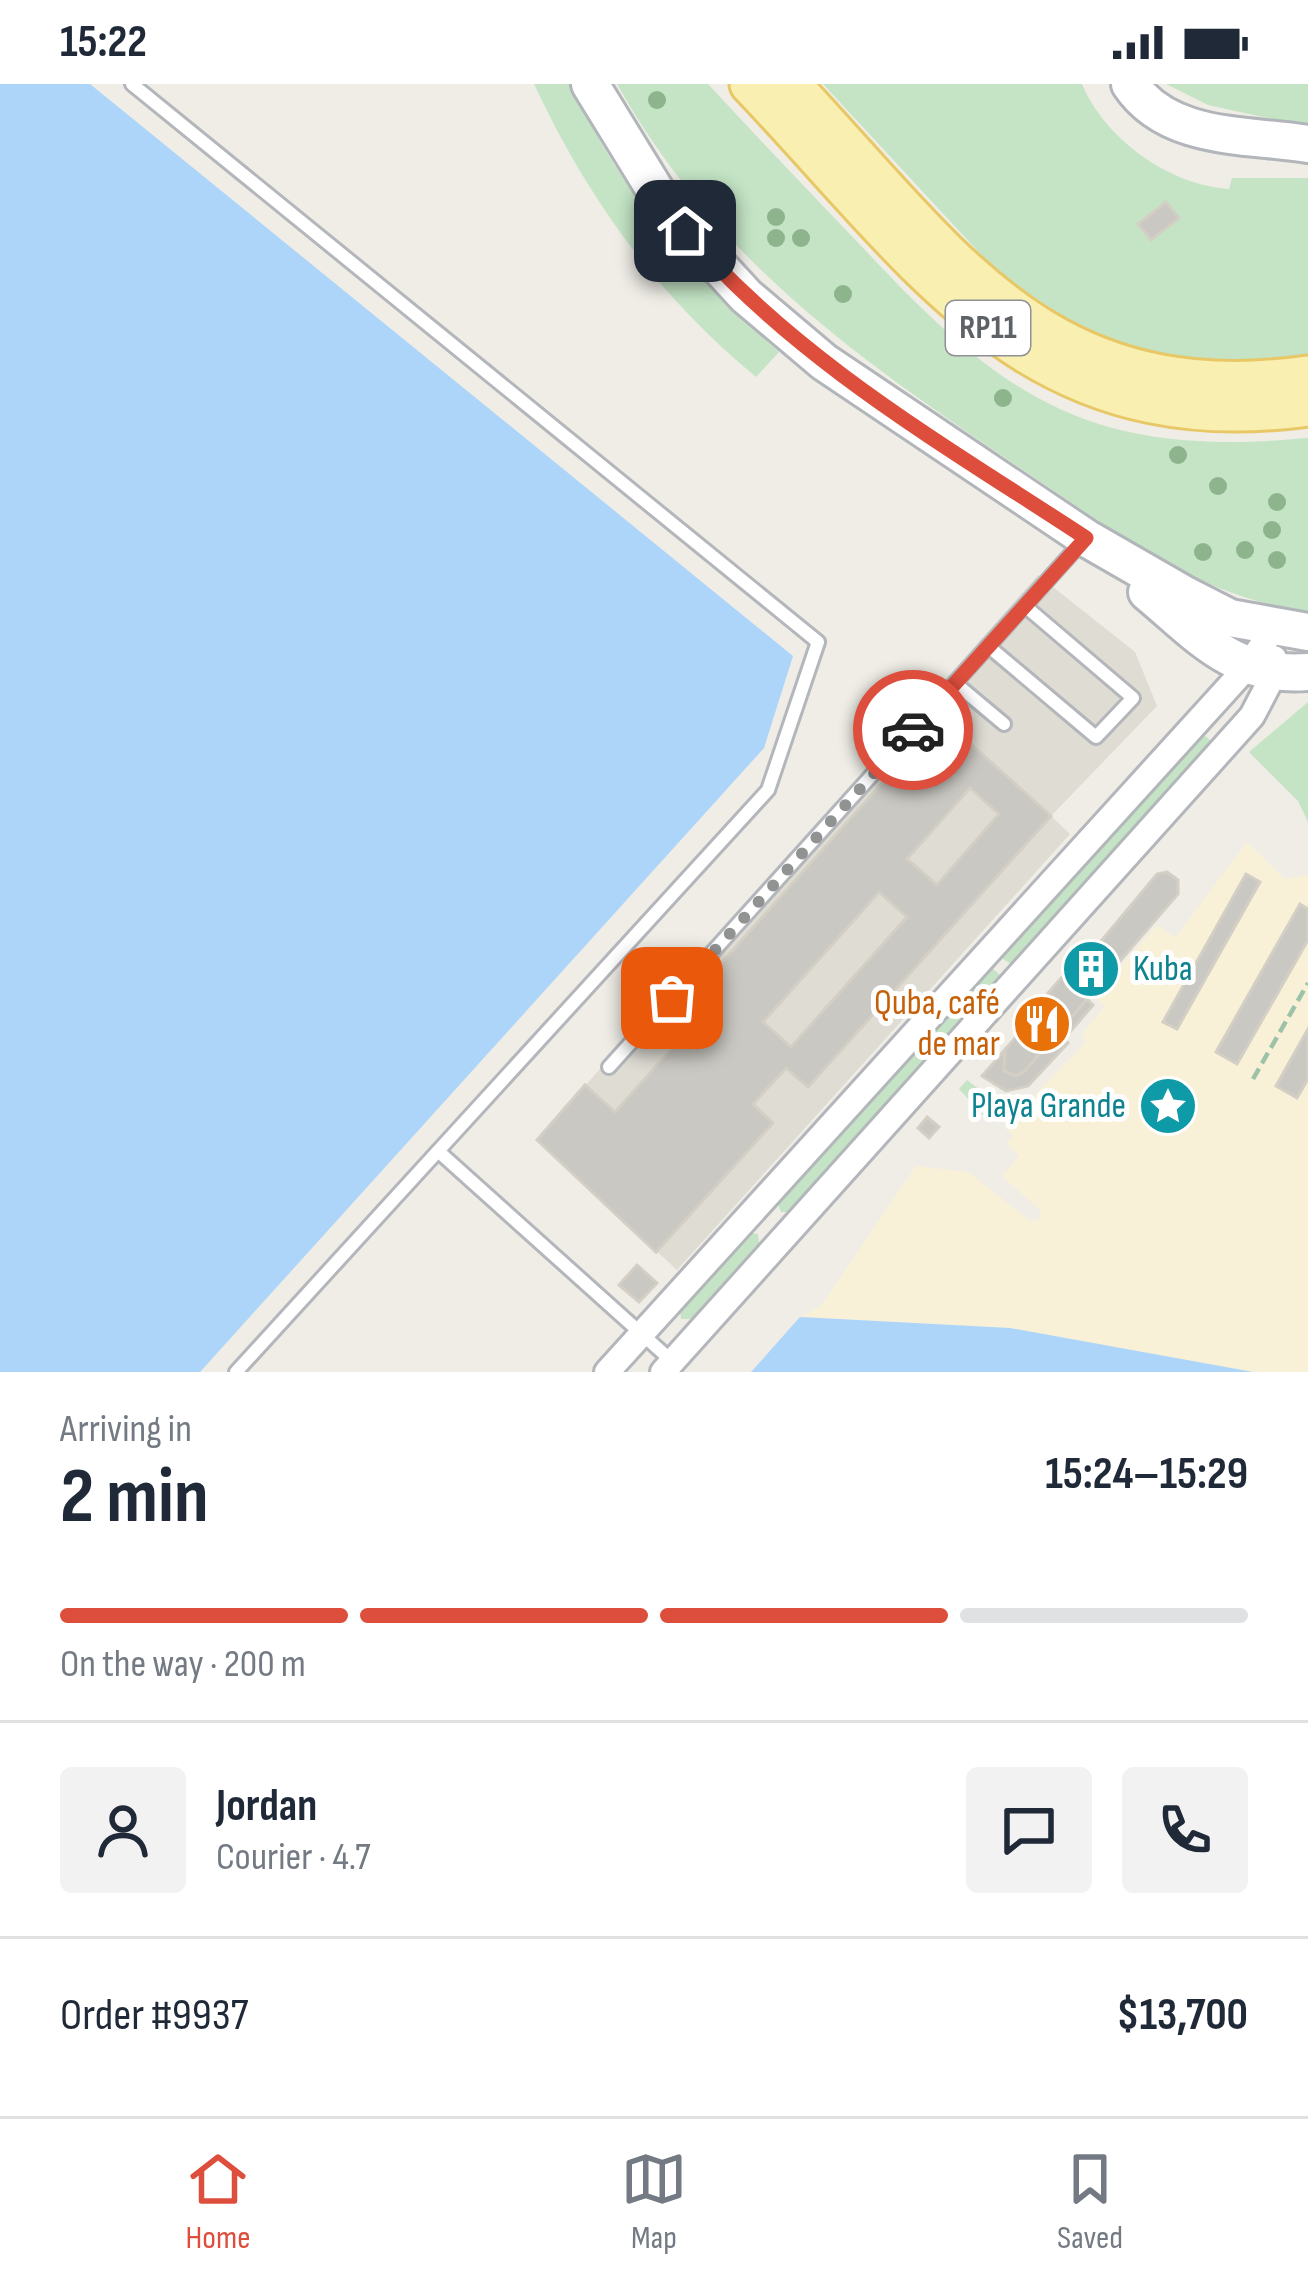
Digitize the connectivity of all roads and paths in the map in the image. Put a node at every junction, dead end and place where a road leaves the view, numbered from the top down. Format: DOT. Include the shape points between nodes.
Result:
graph roads {
  1 [pos="132,84"];
  2 [pos="590,84"];
  3 [pos="750,84"];
  4 [pos="790,84"];
  5 [pos="1130,84"];
  6 [pos="1308,144"];
  7 [pos="1308,376"];
  8 [pos="1308,406"];
  9 [pos="1086,538"];
  10 [pos="1024,606"];
  11 [pos="1291,630"];
  12 [pos="988,646"];
  13 [pos="1276,671"];
  14 [pos="956,683"];
  15 [pos="1004,724"];
  16 [pos="1308,983"];
  17 [pos="609,1067"];
  18 [pos="1253,1079"];
  19 [pos="438,1150"];
  20 [pos="642,1334"];
  21 [pos="668,1367"];
  22 [pos="236,1372"];
  23 [pos="607,1372"];
  1 -- 19 [label="lane" via="818,642 767,790"];
  2 -- 9 [label="main road" via="668,211 746,296 871,396"];
  3 -- 8 [label="main road, RP11" via="965,308 1048,369 1157,406 1234,413"];
  4 -- 7 [label="main road, RP11" via="965,270 1055,341 1126,370 1189,381"];
  5 -- 6 [label="main road" via="1159,114 1184,125"];
  9 -- 10 [label="lane"];
  9 -- 11 [label="main road" via="1210,608"];
  9 -- 13 [label="main road" via="1225,657"];
  10 -- 12 [label="lane"];
  10 -- 12 [label="lane" via="1133,698 1096,737"];
  11 -- 13 [label="street"];
  12 -- 14 [label="lane"];
  13 -- 20 [label="street"];
  13 -- 21 [label="street" via="1252,716"];
  14 -- 15 [label="lane"];
  14 -- 17 [label="lane"];
  16 -- 18 [label="path"];
  19 -- 20 [label="lane"];
  19 -- 22 [label="lane"];
  20 -- 21 [label="lane"];
  20 -- 23 [label="street"];
}
